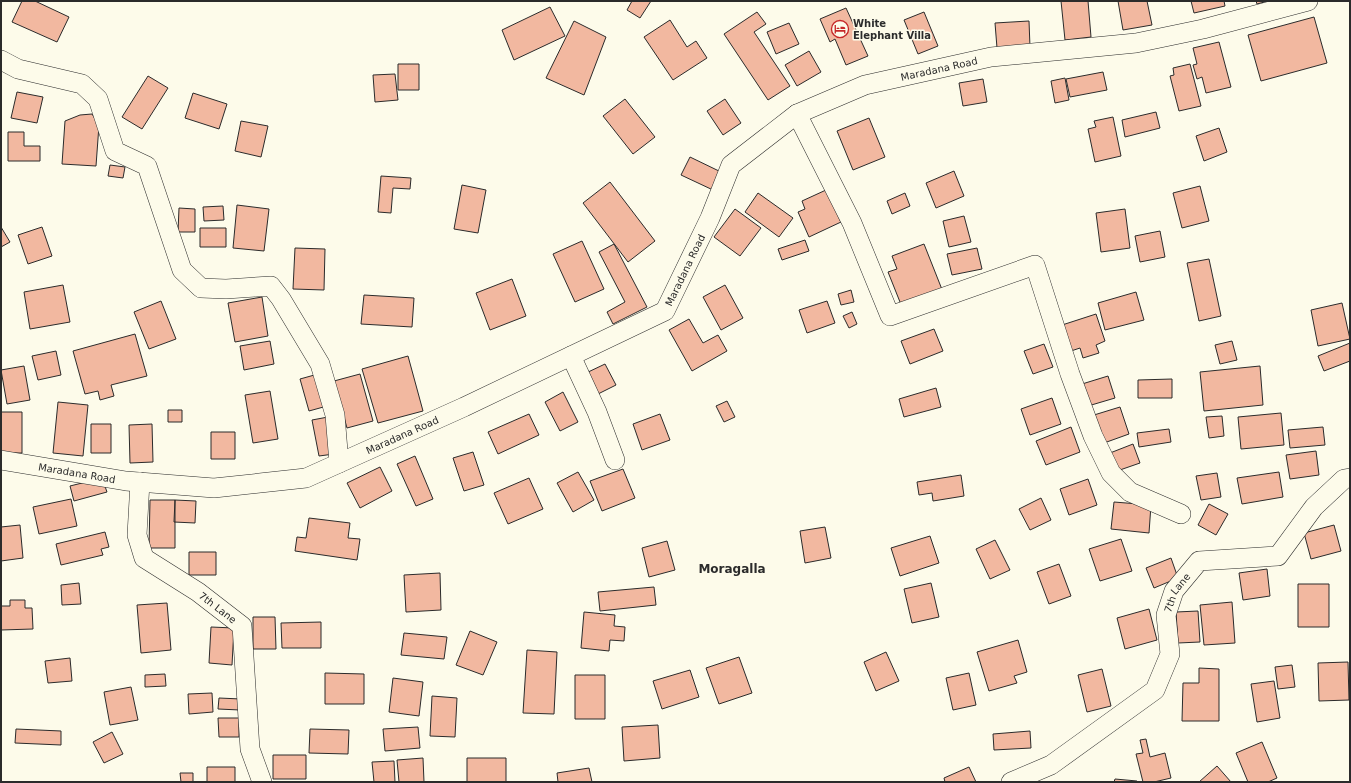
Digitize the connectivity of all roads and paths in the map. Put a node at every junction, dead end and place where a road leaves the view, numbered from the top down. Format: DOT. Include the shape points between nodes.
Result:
graph roads {
  1 [pos="1308,1"];
  2 [pos="1,60"];
  3 [pos="797,114"];
  4 [pos="571,356"];
  5 [pos="1,460"];
  6 [pos="616,460"];
  7 [pos="339,463"];
  8 [pos="1350,478"];
  9 [pos="140,482"];
  10 [pos="1181,514"];
  11 [pos="262,782"];
  12 [pos="1011,782"];
  1 -- 3 [label="street, Maradana Road" via="1203,29 1136,43 984,59 865,85"];
  2 -- 7 [label="street" via="18,69 82,84 98,99 115,151 146,166 182,270 201,288 271,286 320,364 335,415"];
  3 -- 4 [label="street, Maradana Road" via="731,165 710,218 665,311"];
  3 -- 10 [label="street" via="852,223 890,316 1034,265 1070,374 1093,436 1111,473 1130,492"];
  4 -- 6 [label="street" via="598,412"];
  4 -- 7 [label="street, Maradana Road"];
  5 -- 9 [label="street, Maradana Road"];
  7 -- 9 [label="street, Maradana Road" via="306,478 214,488"];
  8 -- 12 [label="street, 7th Lane" via="1344,479 1314,507 1278,556 1199,561 1174,591 1166,615 1170,654 1155,690 1051,765"];
  9 -- 11 [label="street, 7th Lane" via="137,535 144,558 198,592 242,626 250,749"];
}
